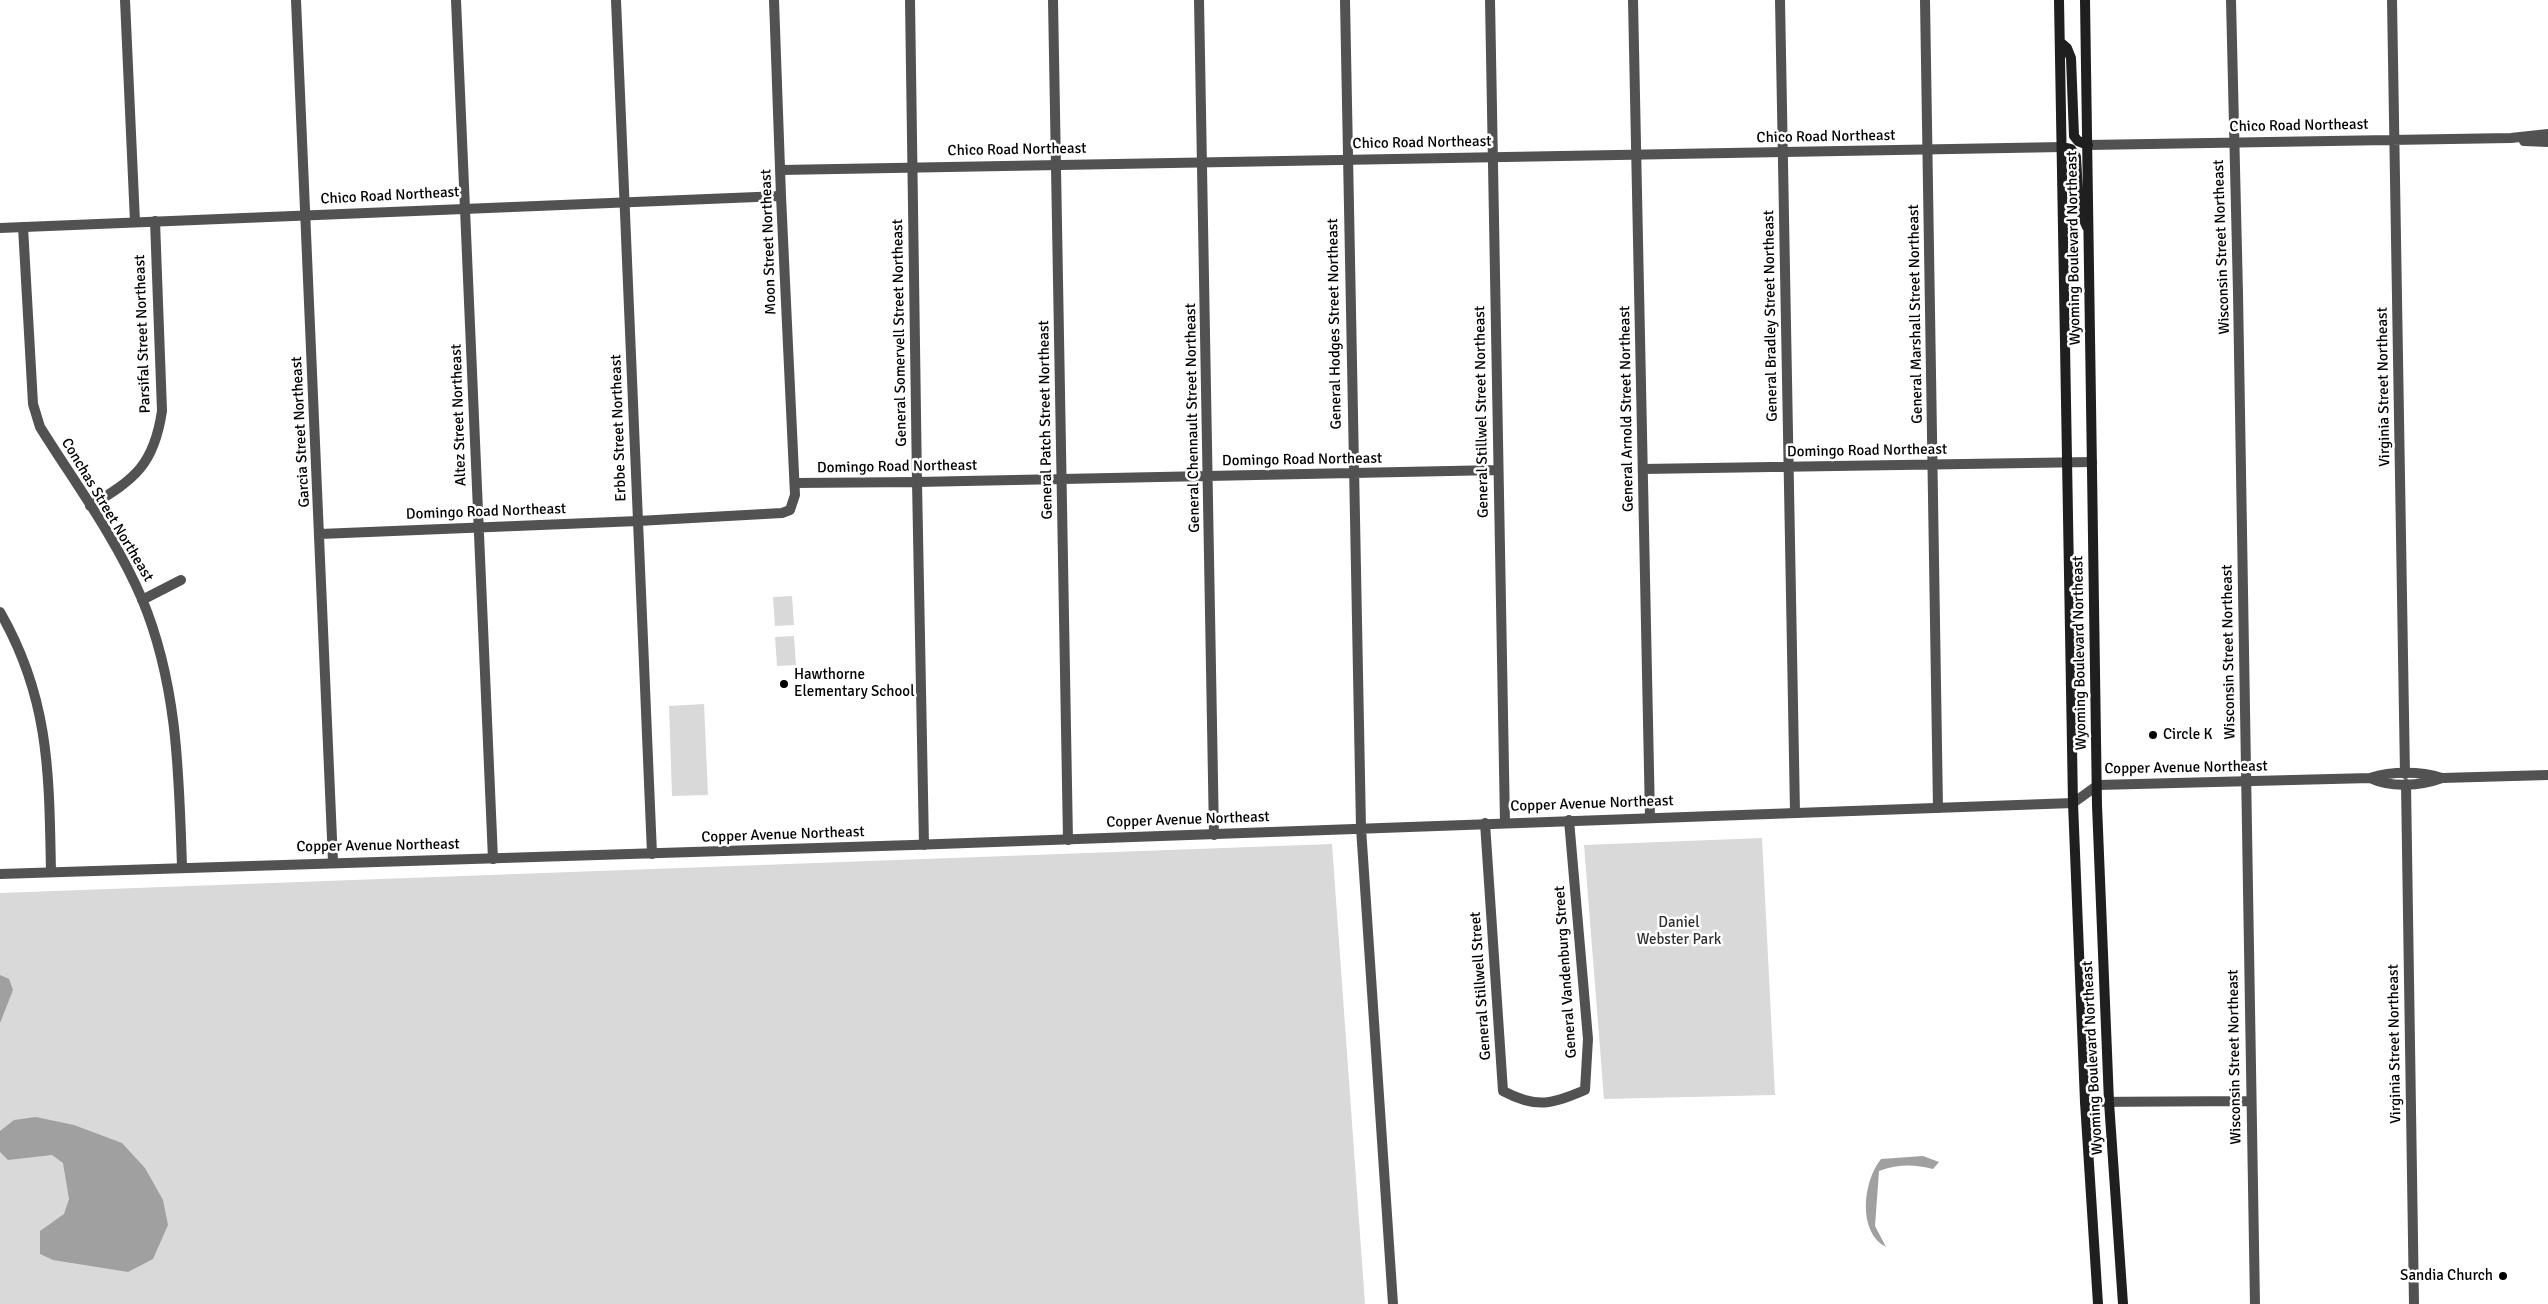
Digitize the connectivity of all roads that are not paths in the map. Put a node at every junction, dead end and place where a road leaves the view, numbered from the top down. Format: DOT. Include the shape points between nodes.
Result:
graph roads {
  1 [pos="125,0"];
  2 [pos="296,0"];
  3 [pos="456,0"];
  4 [pos="616,0"];
  5 [pos="774,0"];
  6 [pos="910,0"];
  7 [pos="1054,0"];
  8 [pos="1199,0"];
  9 [pos="1345,0"];
  10 [pos="1490,0"];
  11 [pos="1633,0"];
  12 [pos="1780,0"];
  13 [pos="1926,0"];
  14 [pos="2059,0"];
  15 [pos="2085,0"];
  16 [pos="2231,0"];
  17 [pos="2392,0"];
  18 [pos="2060,42"];
  19 [pos="2548,134"];
  20 [pos="2511,138"];
  21 [pos="2395,140"];
  22 [pos="2234,142"];
  23 [pos="2548,142"];
  24 [pos="2088,145"];
  25 [pos="2063,147"];
  26 [pos="1927,150"];
  27 [pos="1783,153"];
  28 [pos="1637,154"];
  29 [pos="1493,156"];
  30 [pos="1347,159"];
  31 [pos="1202,161"];
  32 [pos="1057,164"];
  33 [pos="913,167"];
  34 [pos="781,170"];
  35 [pos="781,196"];
  36 [pos="625,202"];
  37 [pos="466,208"];
  38 [pos="306,215"];
  39 [pos="155,221"];
  40 [pos="135,222"];
  41 [pos="23,227"];
  42 [pos="0,228"];
  43 [pos="2089,233"];
  44 [pos="2068,462"];
  45 [pos="2092,462"];
  46 [pos="1934,464"];
  47 [pos="1789,467"];
  48 [pos="1643,469"];
  49 [pos="1498,470"];
  50 [pos="1352,474"];
  51 [pos="1209,477"];
  52 [pos="1062,480"];
  53 [pos="917,482"];
  54 [pos="795,483"];
  55 [pos="90,506"];
  56 [pos="638,521"];
  57 [pos="479,527"];
  58 [pos="320,534"];
  59 [pos="181,580"];
  60 [pos="142,600"];
  61 [pos="0,612"];
  62 [pos="2548,775"];
  63 [pos="2406,779"];
  64 [pos="2246,782"];
  65 [pos="2098,784"];
  66 [pos="2073,803"];
  67 [pos="1938,808"];
  68 [pos="1795,812"];
  69 [pos="1650,818"];
  70 [pos="1569,820"];
  71 [pos="1505,822"];
  72 [pos="1485,823"];
  73 [pos="1361,828"];
  74 [pos="1214,835"];
  75 [pos="1068,840"];
  76 [pos="924,845"];
  77 [pos="652,854"];
  78 [pos="493,859"];
  79 [pos="333,862"];
  80 [pos="182,867"];
  81 [pos="51,872"];
  82 [pos="0,874"];
  83 [pos="2251,1101"];
  84 [pos="1555,1102"];
  85 [pos="2085,1102"];
  86 [pos="2110,1102"];
  87 [pos="1393,1304"];
  88 [pos="2098,1304"];
  89 [pos="2123,1304"];
  90 [pos="2255,1304"];
  91 [pos="2414,1304"];
  1 -- 40 [label="street"];
  2 -- 38 [label="street, Garcia Street Northeast"];
  3 -- 37 [label="street, Altez Street Northeast"];
  4 -- 36 [label="street, Erbbe Street Northeast"];
  5 -- 34 [label="street, Moon Street Northeast"];
  6 -- 33 [label="street, General Somervell Street Northeast"];
  7 -- 32 [label="street, General Patch Street Northeast"];
  8 -- 31 [label="street, General Chennault Street Northeast"];
  9 -- 30 [label="street, General Hodges Street Northeast"];
  10 -- 29 [label="street, General Stillwel Street Northeast"];
  11 -- 28 [label="street, General Arnold Street Northeast"];
  12 -- 27 [label="street, General Bradley Street Northeast"];
  13 -- 26 [label="street, General Marshall Street Northeast"];
  14 -- 18 [label="main road, Wyoming Boulevard Northeast"];
  15 -- 24 [label="main road, Wyoming Boulevard Northeast"];
  16 -- 22 [label="street, Wisconsin Street Northeast"];
  17 -- 21 [label="street, Virginia Street Northeast"];
  18 -- 24 [label="main road" via="2067,48 2070,58 2074,136"];
  18 -- 25 [label="main road, Wyoming Boulevard Northeast"];
  19 -- 20 [label="street, Chico Road Northeast"];
  20 -- 21 [label="street, Chico Road Northeast"];
  20 -- 23 [label="street, Chico Road Northeast"];
  21 -- 22 [label="street, Chico Road Northeast"];
  21 -- 63 [label="street, Virginia Street Northeast"];
  22 -- 24 [label="street, Chico Road Northeast"];
  22 -- 64 [label="street, Wisconsin Street Northeast"];
  24 -- 43 [label="main road, Wyoming Boulevard Northeast"];
  25 -- 26 [label="street, Chico Road Northeast"];
  25 -- 43 [label="main road" via="2071,149 2076,157 2079,209"];
  25 -- 44 [label="main road, Wyoming Boulevard Northeast"];
  26 -- 27 [label="street, Chico Road Northeast"];
  26 -- 46 [label="street, General Marshall Street Northeast"];
  27 -- 28 [label="street, Chico Road Northeast"];
  27 -- 47 [label="street, General Bradley Street Northeast"];
  28 -- 29 [label="street, Chico Road Northeast"];
  28 -- 48 [label="street, General Arnold Street Northeast"];
  29 -- 30 [label="street, Chico Road Northeast"];
  29 -- 49 [label="street, General Stillwel Street Northeast"];
  30 -- 31 [label="street, Chico Road Northeast"];
  30 -- 50 [label="street, General Hodges Street Northeast"];
  31 -- 32 [label="street, Chico Road Northeast"];
  31 -- 51 [label="street, General Chennault Street Northeast"];
  32 -- 33 [label="street, Chico Road Northeast"];
  32 -- 52 [label="street, General Patch Street Northeast"];
  33 -- 34 [label="street, Chico Road Northeast"];
  33 -- 53 [label="street, General Somervell Street Northeast"];
  34 -- 35 [label="street, Moon Street Northeast"];
  35 -- 36 [label="street, Chico Road Northeast"];
  35 -- 54 [label="street, Moon Street Northeast"];
  36 -- 37 [label="street, Chico Road Northeast"];
  36 -- 56 [label="street, Erbbe Street Northeast"];
  37 -- 38 [label="street, Chico Road Northeast"];
  37 -- 57 [label="street, Altez Street Northeast"];
  38 -- 39 [label="street, Chico Road Northeast"];
  38 -- 58 [label="street, Garcia Street Northeast"];
  39 -- 40 [label="street, Chico Road Northeast"];
  39 -- 55 [label="street, Parsifal Street Northeast" via="160,427 148,459 135,475 122,487"];
  40 -- 41 [label="street, Chico Road Northeast"];
  41 -- 42 [label="street, Chico Road Northeast"];
  41 -- 55 [label="street, Conchas Street Northeast" via="35,416"];
  43 -- 45 [label="main road, Wyoming Boulevard Northeast"];
  44 -- 45 [label="street, Domingo Road Northeast"];
  44 -- 46 [label="street, Domingo Road Northeast"];
  44 -- 66 [label="main road, Wyoming Boulevard Northeast"];
  45 -- 65 [label="main road, Wyoming Boulevard Northeast"];
  46 -- 47 [label="street, Domingo Road Northeast"];
  46 -- 67 [label="street, General Marshall Street Northeast"];
  47 -- 48 [label="street, Domingo Road Northeast"];
  47 -- 68 [label="street, General Bradley Street Northeast"];
  48 -- 69 [label="street, General Arnold Street Northeast"];
  49 -- 50 [label="street, Domingo Road Northeast"];
  49 -- 71 [label="street, General Stillwel Street Northeast"];
  50 -- 51 [label="street, Domingo Road Northeast"];
  50 -- 73 [label="street, General Hodges Street Northeast"];
  51 -- 52 [label="street, Domingo Road Northeast"];
  51 -- 74 [label="street, General Chennault Street Northeast"];
  52 -- 53 [label="street, Domingo Road Northeast"];
  52 -- 75 [label="street, General Patch Street Northeast"];
  53 -- 54 [label="street, Domingo Road Northeast"];
  53 -- 76 [label="street, General Somervell Street Northeast"];
  54 -- 56 [label="street, Domingo Road Northeast" via="794,506 782,513"];
  55 -- 60 [label="street, Conchas Street Northeast"];
  56 -- 57 [label="street, Domingo Road Northeast"];
  56 -- 77 [label="street, Erbbe Street Northeast"];
  57 -- 58 [label="street, Domingo Road Northeast"];
  57 -- 78 [label="street, Altez Street Northeast"];
  58 -- 79 [label="street, Garcia Street Northeast"];
  59 -- 60 [label="street"];
  60 -- 80 [label="street, Conchas Street Northeast" via="174,718 179,762"];
  61 -- 81 [label="street" via="28,670 44,733"];
  62 -- 63 [label="street, Copper Avenue Northeast" via="2442,778 2428,774"];
  63 -- 64 [label="street, Copper Avenue Northeast" via="2382,774 2370,778"];
  63 -- 91 [label="street, Virginia Street Northeast"];
  64 -- 65 [label="street, Copper Avenue Northeast"];
  64 -- 83 [label="street, Wisconsin Street Northeast"];
  65 -- 66 [label="street, Copper Avenue Northeast"];
  65 -- 86 [label="main road, Wyoming Boulevard Northeast"];
  66 -- 67 [label="street, Copper Avenue Northeast"];
  66 -- 85 [label="main road, Wyoming Boulevard Northeast"];
  67 -- 68 [label="street, Copper Avenue Northeast"];
  68 -- 69 [label="street, Copper Avenue Northeast"];
  69 -- 70 [label="street, Copper Avenue Northeast"];
  70 -- 71 [label="street, Copper Avenue Northeast"];
  70 -- 84 [label="street, General Vandenburg Street" via="1588,1039 1586,1090"];
  71 -- 72 [label="street, Copper Avenue Northeast"];
  72 -- 73 [label="street, Copper Avenue Northeast"];
  72 -- 84 [label="street, General Stillwell Street" via="1503,1091 1524,1102"];
  73 -- 74 [label="street, Copper Avenue Northeast"];
  73 -- 87 [label="street, General Hodges Street Northeast"];
  74 -- 75 [label="street, Copper Avenue Northeast"];
  75 -- 76 [label="street, Copper Avenue Northeast"];
  76 -- 77 [label="street, Copper Avenue Northeast"];
  77 -- 78 [label="street, Copper Avenue Northeast"];
  78 -- 79 [label="street, Copper Avenue Northeast"];
  79 -- 80 [label="street, Copper Avenue Northeast"];
  80 -- 81 [label="street, Copper Avenue Northeast"];
  81 -- 82 [label="street, Copper Avenue Northeast"];
  83 -- 86 [label="street"];
  83 -- 90 [label="street, Wisconsin Street Northeast"];
  85 -- 86 [label="street"];
  85 -- 88 [label="main road, Wyoming Boulevard Northeast"];
  86 -- 89 [label="main road, Wyoming Boulevard Northeast"];
}
